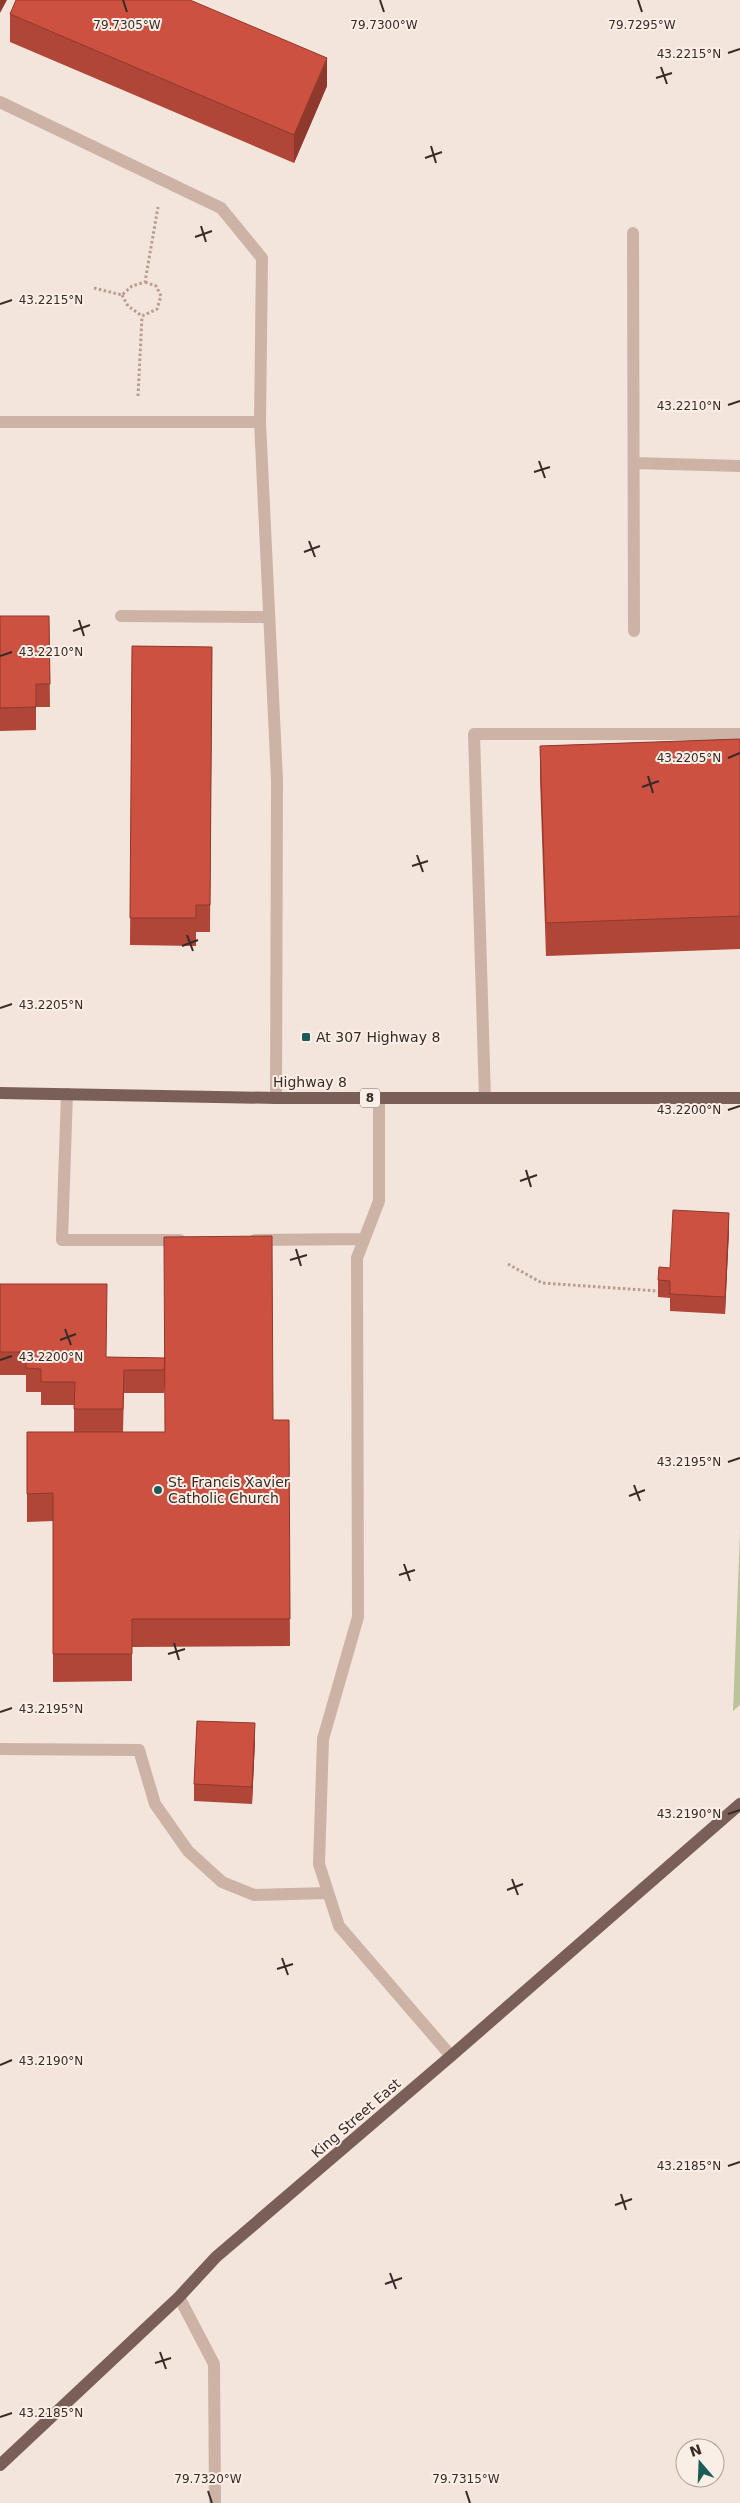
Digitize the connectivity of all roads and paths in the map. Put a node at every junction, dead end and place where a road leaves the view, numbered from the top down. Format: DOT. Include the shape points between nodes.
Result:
graph roads {
  1 [pos="0,102"];
  2 [pos="163,180"];
  3 [pos="632,233"];
  4 [pos="145,282"];
  5 [pos="94,288"];
  6 [pos="122,295"];
  7 [pos="142,316"];
  8 [pos="0,422"];
  9 [pos="137,422"];
  10 [pos="260,422"];
  11 [pos="634,463"];
  12 [pos="740,466"];
  13 [pos="121,616"];
  14 [pos="269,617"];
  15 [pos="634,631"];
  16 [pos="740,734"];
  17 [pos="0,1093"];
  18 [pos="67,1094"];
  19 [pos="276,1098"];
  20 [pos="379,1098"];
  21 [pos="485,1098"];
  22 [pos="740,1098"];
  23 [pos="364,1239"];
  24 [pos="189,1240"];
  25 [pos="238,1240"];
  26 [pos="508,1264"];
  27 [pos="658,1292"];
  28 [pos="0,1749"];
  29 [pos="740,1804"];
  30 [pos="328,1893"];
  31 [pos="451,2056"];
  32 [pos="178,2297"];
  33 [pos="0,2465"];
  34 [pos="215,2503"];
  1 -- 2 [label="street"];
  2 -- 4 [label="path"];
  2 -- 10 [label="street" via="221,208 262,258"];
  3 -- 11 [label="street"];
  4 -- 6 [label="path" via="132,286"];
  4 -- 7 [label="path" via="156,286 161,296 157,309"];
  5 -- 6 [label="path"];
  6 -- 7 [label="path" via="128,306"];
  7 -- 9 [label="path"];
  8 -- 9 [label="street"];
  9 -- 10 [label="street"];
  10 -- 14 [label="street"];
  11 -- 12 [label="street"];
  11 -- 15 [label="street"];
  13 -- 14 [label="street"];
  14 -- 19 [label="street" via="277,780"];
  16 -- 21 [label="street" via="474,734"];
  17 -- 18 [label="main road, Highway 8 / 8"];
  18 -- 19 [label="main road, Highway 8 / 8"];
  18 -- 24 [label="street" via="62,1240"];
  19 -- 20 [label="main road, Highway 8 / 8"];
  20 -- 21 [label="main road, Highway 8 / 8"];
  20 -- 23 [label="street" via="379,1201"];
  21 -- 22 [label="main road, Highway 8 / 8"];
  23 -- 25 [label="street"];
  23 -- 30 [label="street" via="357,1258 358,1617 323,1739 319,1864"];
  26 -- 27 [label="path" via="542,1283"];
  28 -- 30 [label="street" via="139,1750 155,1804 188,1851 222,1882 254,1895"];
  29 -- 31 [label="main road, King Street East"];
  30 -- 31 [label="street" via="338,1926"];
  31 -- 32 [label="main road, King Street East" via="216,2257"];
  32 -- 33 [label="main road, King Street East"];
  32 -- 34 [label="street" via="214,2364"];
}
